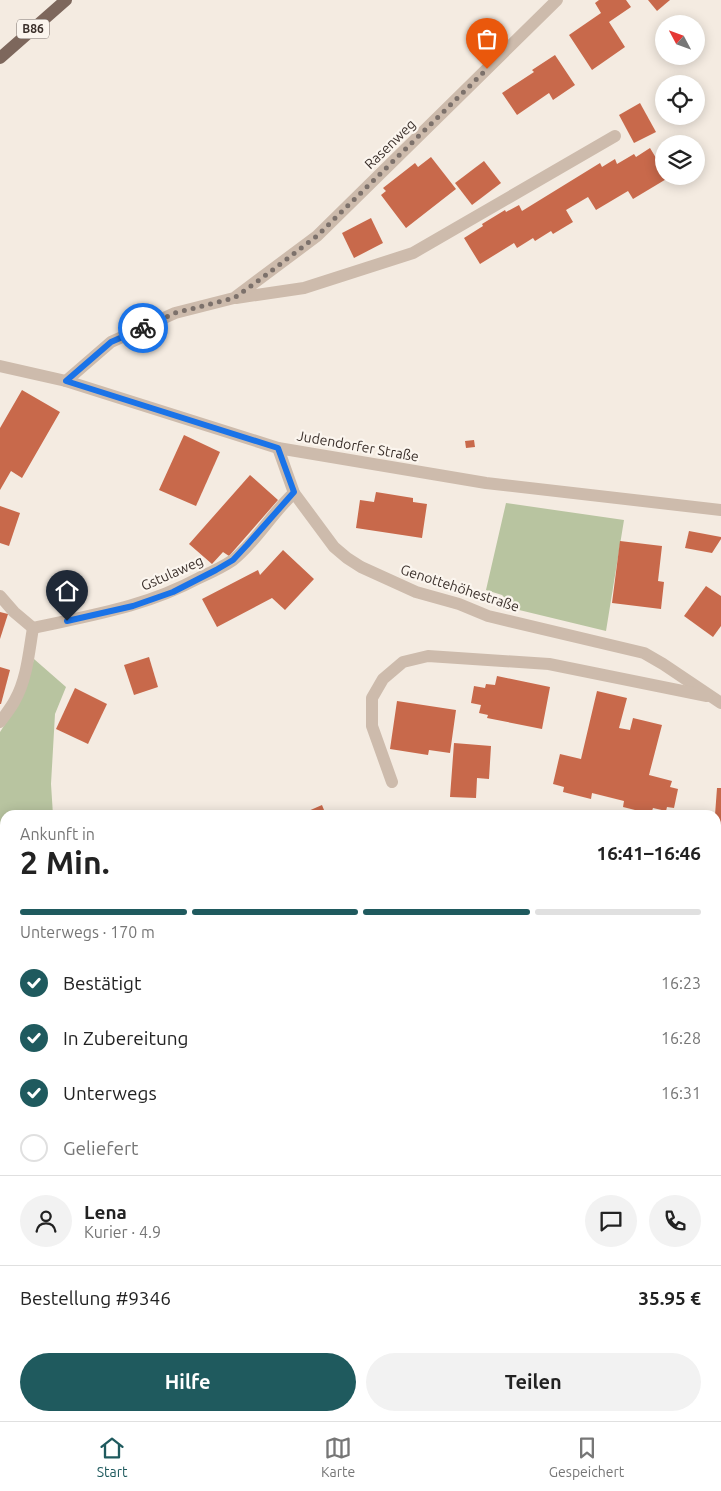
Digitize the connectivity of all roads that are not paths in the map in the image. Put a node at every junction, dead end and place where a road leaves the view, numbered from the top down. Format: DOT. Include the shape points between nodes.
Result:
graph roads {
  1 [pos="66,0"];
  2 [pos="558,0"];
  3 [pos="0,58"];
  4 [pos="615,136"];
  5 [pos="234,298"];
  6 [pos="0,366"];
  7 [pos="66,381"];
  8 [pos="278,448"];
  9 [pos="294,492"];
  10 [pos="721,510"];
  11 [pos="0,596"];
  12 [pos="33,628"];
  13 [pos="719,700"];
  14 [pos="0,722"];
  15 [pos="392,782"];
  1 -- 3 [label="main road, B86"];
  2 -- 5 [label="street, Rasenweg" via="317,236"];
  4 -- 5 [label="street, Rasenweg" via="413,253 304,288"];
  5 -- 7 [label="street, Rasenweg" via="175,313 111,342"];
  6 -- 7 [label="street, Judendorfer Straße"];
  7 -- 8 [label="street, Judendorfer Straße"];
  8 -- 9 [label="street, Genottehöhestraße"];
  8 -- 10 [label="street, Judendorfer Straße" via="486,483"];
  9 -- 12 [label="street, Gstulaweg" via="233,560 216,570 173,592 133,606"];
  9 -- 13 [label="street, Genottehöhestraße" via="326,538 341,554 361,567 396,584 488,616 644,653"];
  11 -- 12 [label="street"];
  12 -- 14 [label="street" via="21,686"];
  13 -- 15 [label="street, Genottehöhestraße" via="549,664 428,656 404,662 383,679 372,698 372,726"];
}
